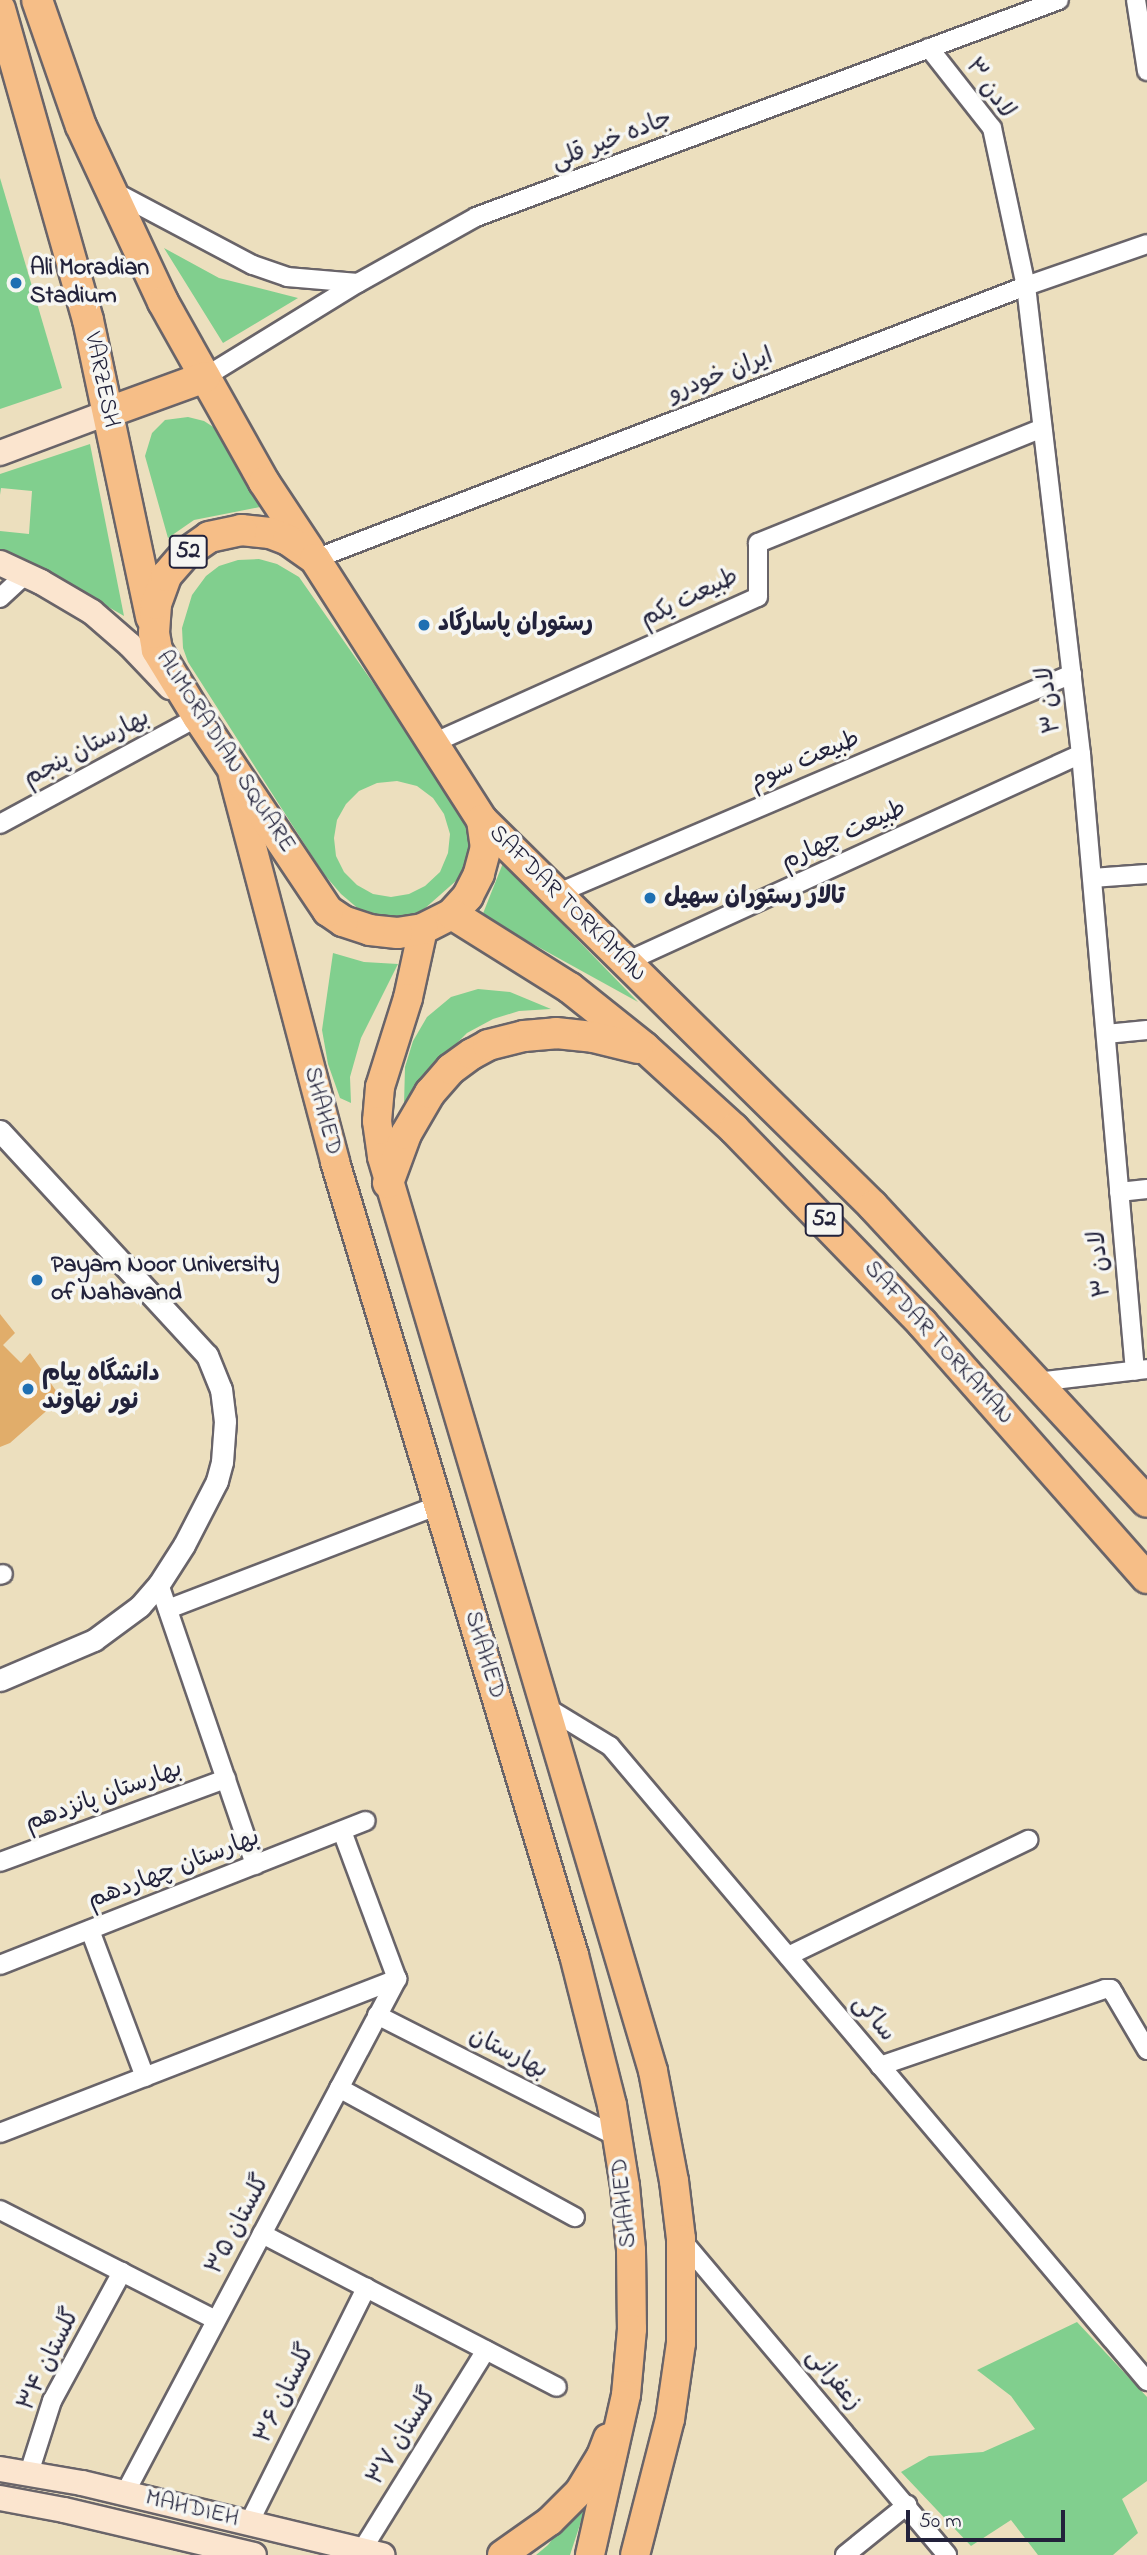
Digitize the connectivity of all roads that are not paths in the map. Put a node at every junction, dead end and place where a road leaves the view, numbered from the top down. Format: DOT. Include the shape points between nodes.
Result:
graph roads {
  1 [pos="37,0"];
  2 [pos="1059,0"];
  3 [pos="1136,0"];
  4 [pos="0,9"];
  5 [pos="929,48"];
  6 [pos="1147,71"];
  7 [pos="109,189"];
  8 [pos="1147,244"];
  9 [pos="358,283"];
  10 [pos="1026,286"];
  11 [pos="205,377"];
  12 [pos="109,412"];
  13 [pos="1042,428"];
  14 [pos="0,453"];
  15 [pos="315,559"];
  16 [pos="0,564"];
  17 [pos="25,575"];
  18 [pos="0,598"];
  19 [pos="154,633"];
  20 [pos="1072,674"];
  21 [pos="198,717"];
  22 [pos="433,743"];
  23 [pos="1081,754"];
  24 [pos="231,766"];
  25 [pos="482,820"];
  26 [pos="0,824"];
  27 [pos="1147,874"];
  28 [pos="1092,878"];
  29 [pos="556,894"];
  30 [pos="452,914"];
  31 [pos="423,929"];
  32 [pos="626,962"];
  33 [pos="1147,1030"];
  34 [pos="1106,1034"];
  35 [pos="647,1051"];
  36 [pos="0,1131"];
  37 [pos="388,1183"];
  38 [pos="1147,1189"];
  39 [pos="1119,1192"];
  40 [pos="1141,1370"];
  41 [pos="1037,1382"];
  42 [pos="1147,1502"];
  43 [pos="439,1505"];
  44 [pos="1147,1578"];
  45 [pos="159,1584"];
  46 [pos="168,1609"];
  47 [pos="0,1680"];
  48 [pos="545,1707"];
  49 [pos="226,1779"];
  50 [pos="366,1821"];
  51 [pos="342,1830"];
  52 [pos="1028,1840"];
  53 [pos="0,1862"];
  54 [pos="255,1865"];
  55 [pos="90,1930"];
  56 [pos="788,1956"];
  57 [pos="0,1965"];
  58 [pos="397,1979"];
  59 [pos="377,2015"];
  60 [pos="1147,2050"];
  61 [pos="880,2066"];
  62 [pos="145,2077"];
  63 [pos="339,2088"];
  64 [pos="0,2133"];
  65 [pos="617,2137"];
  66 [pos="0,2210"];
  67 [pos="575,2217"];
  68 [pos="262,2234"];
  69 [pos="681,2239"];
  70 [pos="122,2272"];
  71 [pos="366,2288"];
  72 [pos="216,2320"];
  73 [pos="486,2350"];
  74 [pos="629,2368"];
  75 [pos="1147,2381"];
  76 [pos="557,2387"];
  77 [pos="0,2469"];
  78 [pos="29,2473"];
  79 [pos="125,2493"];
  80 [pos="0,2498"];
  81 [pos="907,2505"];
  82 [pos="249,2523"];
  83 [pos="299,2545"];
  84 [pos="372,2552"];
  85 [pos="254,2555"];
  86 [pos="502,2555"];
  87 [pos="590,2555"];
  88 [pos="635,2555"];
  89 [pos="845,2555"];
  90 [pos="947,2555"];
  1 -- 7 [label="highway, 52"];
  2 -- 5 [label="street, جاده خیر قلی"];
  3 -- 6 [label="street"];
  4 -- 12 [label="highway, VARZESH / 52" via="65,231"];
  5 -- 9 [label="street, جاده خیر قلی" via="477,218"];
  5 -- 10 [label="street, لادن ۳" via="992,128"];
  7 -- 9 [label="street" via="253,265 287,277"];
  7 -- 11 [label="highway, 52"];
  8 -- 10 [label="street, ایران خودرو"];
  9 -- 11 [label="street, جاده خیر قلی"];
  10 -- 13 [label="street, لادن ۳"];
  10 -- 15 [label="street, ایران خودرو"];
  11 -- 12 [label="highway"];
  11 -- 15 [label="highway, 52"];
  12 -- 14 [label="main road"];
  12 -- 19 [label="highway, VARZESH / 52"];
  13 -- 20 [label="street, لادن ۳"];
  13 -- 22 [label="street, طبیعت یکم" via="758,543 758,597"];
  15 -- 19 [label="highway, ALIMORADIAN SQUARE / 52" via="270,533 241,530 209,537 185,554 166,576 156,604"];
  15 -- 22 [label="highway, ALIMORADIAN SQUARE / 52"];
  16 -- 17 [label="main road"];
  17 -- 18 [label="street"];
  17 -- 21 [label="main road" via="92,612"];
  19 -- 21 [label="highway, ALIMORADIAN SQUARE / 52" via="157,650"];
  20 -- 23 [label="street, لادن ۳"];
  20 -- 29 [label="street, طبیعت سوم"];
  21 -- 24 [label="highway, ALIMORADIAN SQUARE / 52"];
  21 -- 26 [label="street, بهارستان پنجم"];
  22 -- 25 [label="highway, ALIMORADIAN SQUARE / 52"];
  23 -- 28 [label="street, لادن ۳"];
  23 -- 32 [label="street, طبیعت چهارم"];
  24 -- 31 [label="highway, ALIMORADIAN SQUARE / 52" via="328,911 370,930 397,933"];
  24 -- 43 [label="main road, SHAHED" via="335,1162"];
  25 -- 29 [label="highway, SAFDAR TORKAMAN / 52"];
  25 -- 30 [label="highway, ALIMORADIAN SQUARE / 52" via="486,847 479,874"];
  27 -- 28 [label="street"];
  28 -- 34 [label="street, لادن ۳"];
  29 -- 32 [label="highway, SAFDAR TORKAMAN / 52"];
  30 -- 31 [label="highway, ALIMORADIAN SQUARE / 52"];
  30 -- 35 [label="highway, SAFDAR TORKAMAN / 52" via="570,988"];
  31 -- 37 [label="main road, SHAHED" via="408,998 380,1087 377,1121"];
  32 -- 41 [label="highway, SAFDAR TORKAMAN / 52" via="865,1198"];
  33 -- 34 [label="street"];
  34 -- 39 [label="street, لادن ۳"];
  35 -- 37 [label="highway" via="556,1033 524,1035 488,1045 451,1069 430,1093 406,1134"];
  35 -- 44 [label="highway, SAFDAR TORKAMAN / 52" via="734,1129 843,1239"];
  36 -- 45 [label="street" via="191,1335 216,1373 225,1421 217,1481"];
  37 -- 48 [label="main road, SHAHED"];
  38 -- 39 [label="street"];
  39 -- 40 [label="street, لادن ۳"];
  40 -- 41 [label="street"];
  41 -- 42 [label="highway, SAFDAR TORKAMAN / 52"];
  43 -- 46 [label="street"];
  43 -- 65 [label="main road, SHAHED" via="574,1955"];
  45 -- 46 [label="street"];
  45 -- 47 [label="street" via="140,1606 94,1640"];
  46 -- 49 [label="street"];
  48 -- 56 [label="street, ساکی" via="610,1746"];
  48 -- 69 [label="main road, SHAHED" via="653,2071"];
  49 -- 53 [label="street, بهارستان پانزدهم"];
  49 -- 54 [label="street"];
  50 -- 51 [label="street, بهارستان چهاردهم"];
  51 -- 54 [label="street, بهارستان چهاردهم"];
  51 -- 58 [label="street"];
  52 -- 56 [label="street"];
  54 -- 55 [label="street, بهارستان چهاردهم"];
  55 -- 57 [label="street, بهارستان چهاردهم"];
  55 -- 62 [label="street"];
  56 -- 61 [label="street, ساکی"];
  58 -- 59 [label="street, گلستان ۳۵"];
  58 -- 62 [label="street"];
  59 -- 63 [label="street, گلستان ۳۵"];
  59 -- 65 [label="street, بهارستان"];
  60 -- 61 [label="street" via="1111,1989 1105,1989"];
  61 -- 75 [label="street, ساکی"];
  62 -- 64 [label="street"];
  63 -- 67 [label="street"];
  63 -- 68 [label="street, گلستان ۳۵"];
  65 -- 74 [label="main road, SHAHED" via="631,2250"];
  66 -- 70 [label="street"];
  68 -- 71 [label="street"];
  68 -- 72 [label="street, گلستان ۳۵"];
  69 -- 81 [label="street, زعفرانی"];
  69 -- 88 [label="main road, SHAHED" via="677,2382"];
  70 -- 72 [label="street"];
  70 -- 78 [label="street, گلستان ۳۴" via="52,2401"];
  71 -- 73 [label="street"];
  71 -- 82 [label="street, گلستان ۳۶"];
  72 -- 79 [label="street, گلستان ۳۵"];
  73 -- 76 [label="street"];
  73 -- 84 [label="street, گلستان ۳۷"];
  74 -- 86 [label="main road" via="601,2456 579,2492 550,2521"];
  74 -- 87 [label="main road, SHAHED"];
  77 -- 78 [label="main road, MAHDIEH"];
  78 -- 79 [label="main road, MAHDIEH"];
  79 -- 82 [label="main road, MAHDIEH"];
  80 -- 85 [label="main road, MAHDIEH"];
  81 -- 89 [label="street"];
  81 -- 90 [label="street, زعفرانی"];
  82 -- 83 [label="main road, MAHDIEH"];
  83 -- 84 [label="main road, MAHDIEH"];
}
